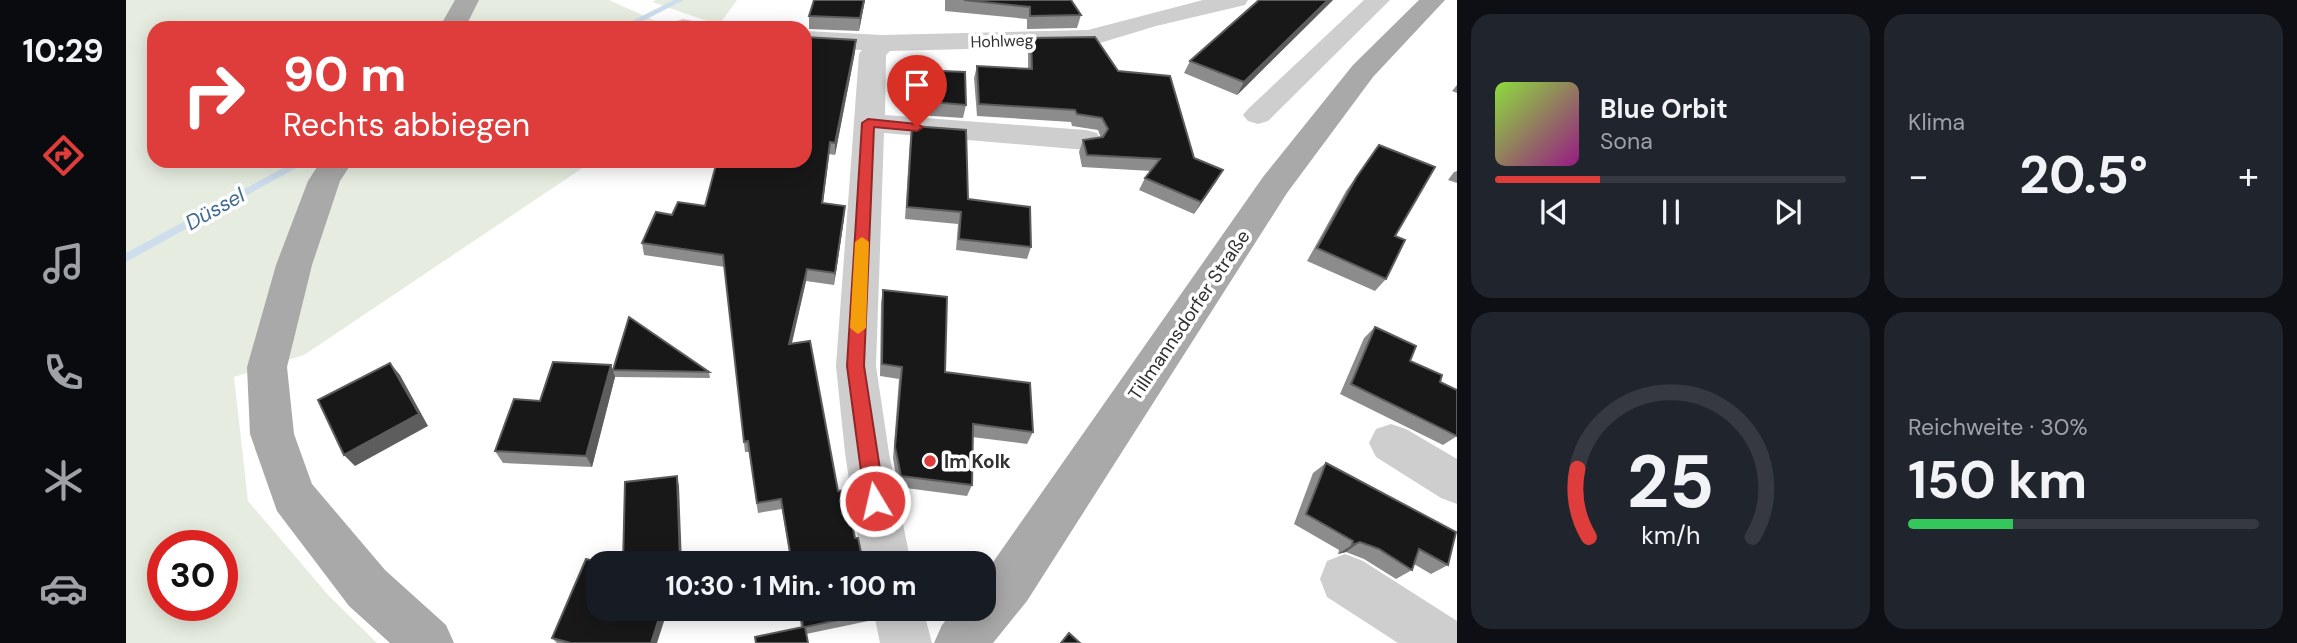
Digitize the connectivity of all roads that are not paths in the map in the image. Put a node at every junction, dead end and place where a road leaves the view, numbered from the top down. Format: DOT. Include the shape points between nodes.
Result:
graph roads {
  1 [pos="467,0"];
  2 [pos="1237,0"];
  3 [pos="1378,0"];
  4 [pos="1433,0"];
  5 [pos="456,21"];
  6 [pos="812,39"];
  7 [pos="882,43"];
  8 [pos="1258,115"];
  9 [pos="868,123"];
  10 [pos="1086,140"];
  11 [pos="330,171"];
  12 [pos="1391,443"];
  13 [pos="1457,483"];
  14 [pos="885,551"];
  15 [pos="1345,579"];
  16 [pos="901,621"];
  17 [pos="428,643"];
  18 [pos="906,643"];
  19 [pos="960,643"];
  20 [pos="1444,643"];
  1 -- 5 [label="main road"];
  2 -- 7 [label="street, Hohlweg" via="1090,38"];
  3 -- 8 [label="street"];
  4 -- 19 [label="main road, Tillmannsdorfer Straße" via="1363,71 1275,185 1009,583"];
  6 -- 7 [label="street, Hohlweg"];
  7 -- 9 [label="street" via="873,54"];
  9 -- 10 [label="street"];
  9 -- 14 [label="street" via="856,366"];
  11 -- 17 [label="main road" via="294,265 267,367 272,435 293,496 367,588"];
  12 -- 13 [label="street"];
  15 -- 20 [label="street"];
  16 -- 18 [label="street"];
}
